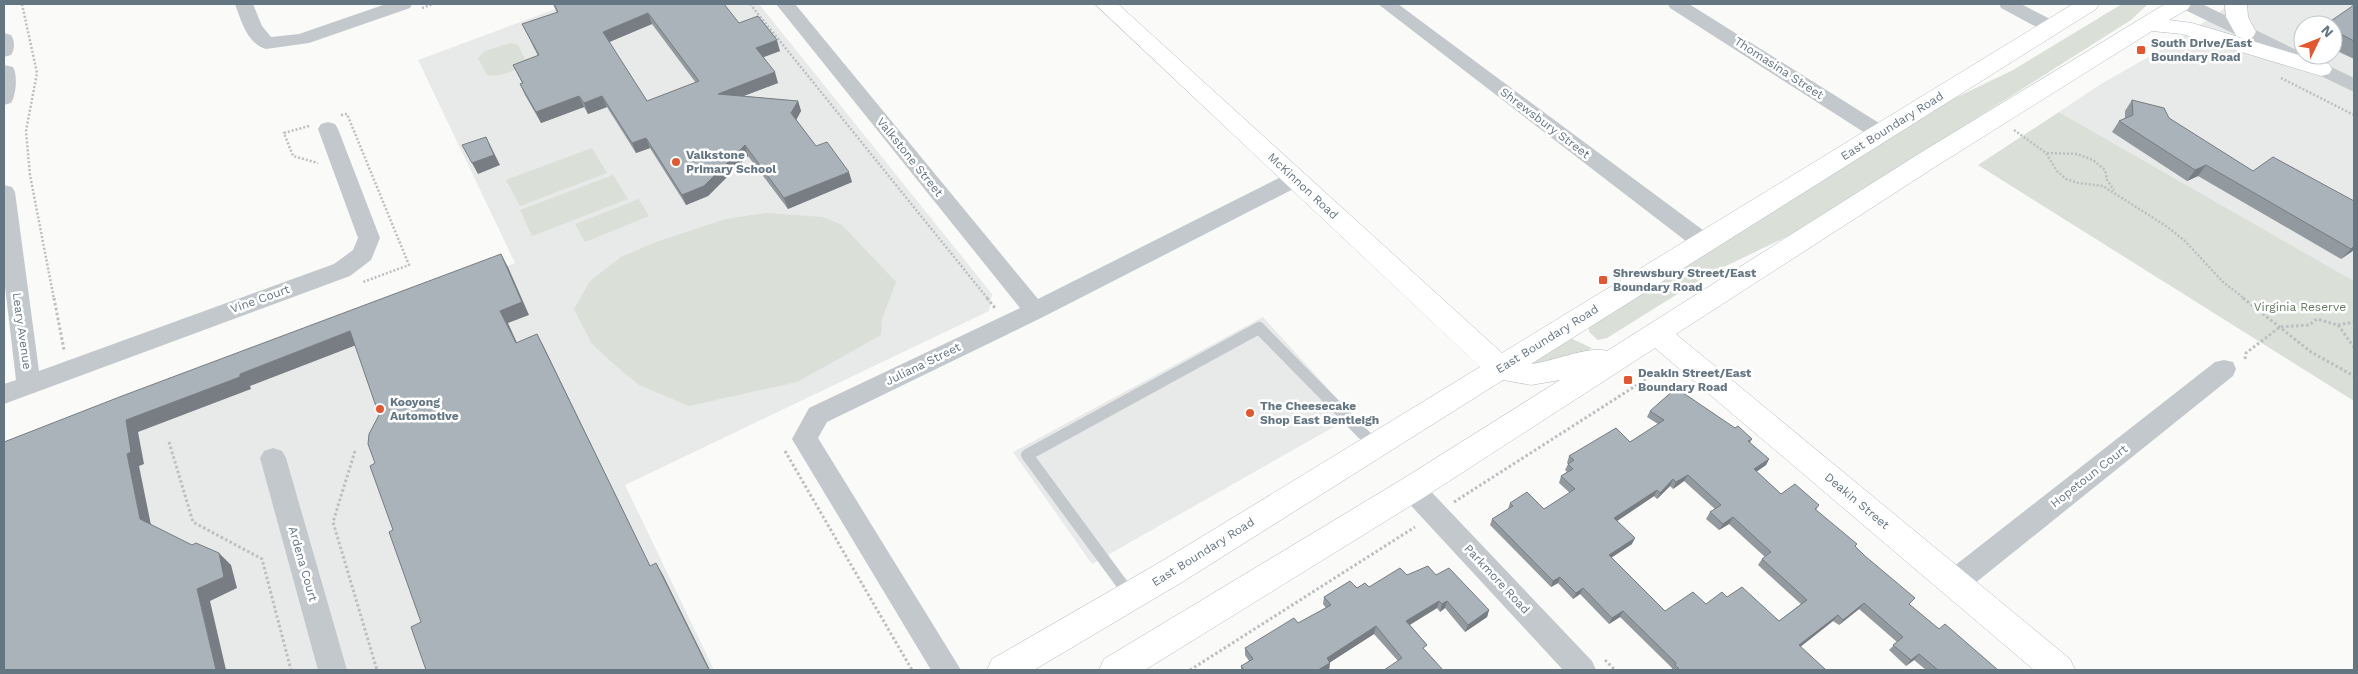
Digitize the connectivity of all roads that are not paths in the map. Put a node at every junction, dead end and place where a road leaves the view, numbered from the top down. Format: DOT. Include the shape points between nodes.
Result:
graph roads {
  1 [pos="244,4"];
  2 [pos="403,4"];
  3 [pos="1106,4"];
  4 [pos="1387,4"];
  5 [pos="1678,4"];
  6 [pos="2008,4"];
  7 [pos="2088,4"];
  8 [pos="2180,4"];
  9 [pos="2188,4"];
  10 [pos="2236,4"];
  11 [pos="792,5"];
  12 [pos="2147,24"];
  13 [pos="2050,27"];
  14 [pos="2244,32"];
  15 [pos="4,39"];
  16 [pos="4,51"];
  17 [pos="2321,70"];
  18 [pos="4,71"];
  19 [pos="2354,86"];
  20 [pos="4,99"];
  21 [pos="326,123"];
  22 [pos="1880,133"];
  23 [pos="1295,179"];
  24 [pos="4,192"];
  25 [pos="1702,242"];
  26 [pos="1035,310"];
  27 [pos="1568,326"];
  28 [pos="1656,333"];
  29 [pos="1618,356"];
  30 [pos="1501,367"];
  31 [pos="2224,369"];
  32 [pos="29,385"];
  33 [pos="4,394"];
  34 [pos="1375,446"];
  35 [pos="274,458"];
  36 [pos="1412,489"];
  37 [pos="1954,583"];
  38 [pos="1131,596"];
  39 [pos="333,670"];
  40 [pos="946,670"];
  41 [pos="1004,670"];
  42 [pos="1116,670"];
  43 [pos="1582,670"];
  44 [pos="2058,670"];
  1 -- 2 [label="street" via="253,28 266,43 302,39"];
  3 -- 23 [label="main road, McKinnon Road"];
  4 -- 25 [label="street, Shrewsbury Street"];
  5 -- 22 [label="street, Thomasina Street"];
  6 -- 13 [label="street"];
  7 -- 13 [label="main road, East Boundary Road"];
  8 -- 12 [label="main road"];
  9 -- 14 [label="street"];
  10 -- 14 [label="main road" via="2237,17"];
  11 -- 26 [label="street, Valkstone Street"];
  12 -- 17 [label="main road" via="2184,28"];
  12 -- 28 [label="main road"];
  13 -- 22 [label="main road, East Boundary Road"];
  14 -- 17 [label="street"];
  15 -- 16 [label="street"];
  17 -- 19 [label="street"];
  18 -- 20 [label="street" via="7,80"];
  21 -- 32 [label="street, Vine Court" via="369,238 363,254 342,270"];
  22 -- 25 [label="main road, East Boundary Road"];
  23 -- 26 [label="street, Juliana Street"];
  23 -- 30 [label="main road, McKinnon Road"];
  24 -- 32 [label="street, Leary Avenue"];
  25 -- 27 [label="main road, East Boundary Road"];
  26 -- 40 [label="street, Juliana Street" via="818,415 805,439"];
  27 -- 29 [label="main road" via="1586,340"];
  27 -- 30 [label="main road, East Boundary Road"];
  28 -- 29 [label="main road"];
  28 -- 37 [label="main road, Deakin Street"];
  29 -- 30 [label="main road" via="1539,373 1519,374"];
  29 -- 36 [label="main road"];
  30 -- 34 [label="main road, East Boundary Road"];
  31 -- 37 [label="street, Hopetoun Court"];
  32 -- 33 [label="street, Leary Avenue"];
  34 -- 38 [label="main road, East Boundary Road"];
  34 -- 38 [label="lane" via="1260,328 1027,455"];
  35 -- 39 [label="street, Ardena Court"];
  36 -- 42 [label="main road"];
  36 -- 43 [label="street, Parkmore Road"];
  37 -- 44 [label="main road, Deakin Street"];
  38 -- 41 [label="main road, East Boundary Road"];
}
